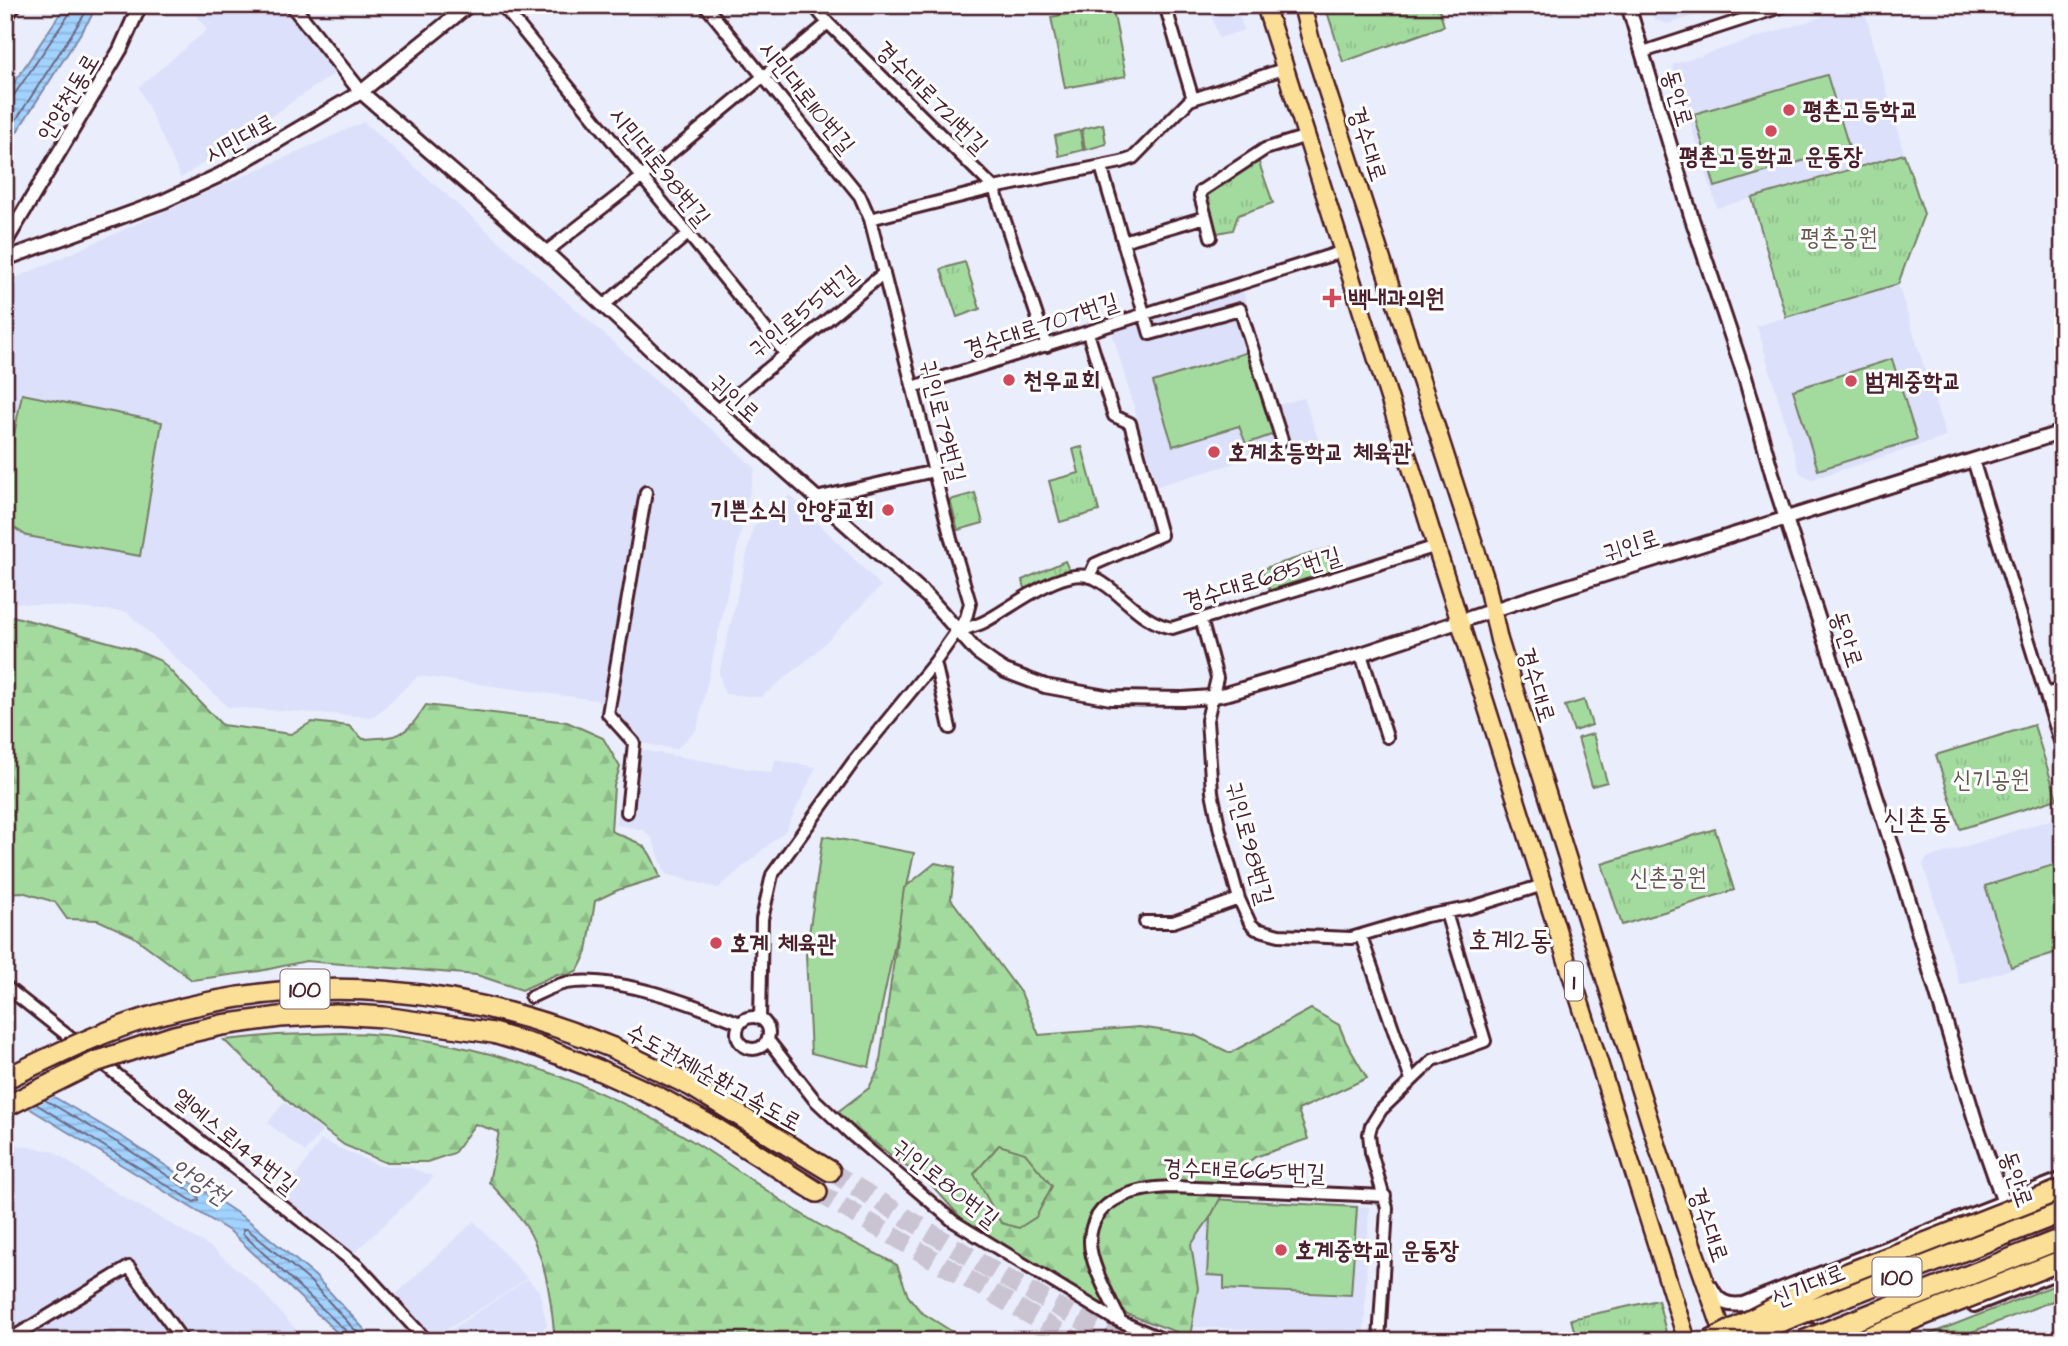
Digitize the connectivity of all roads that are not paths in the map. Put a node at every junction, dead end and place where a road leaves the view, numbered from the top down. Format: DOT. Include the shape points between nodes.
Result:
graph roads {
  1 [pos="14,5"];
  2 [pos="140,5"];
  3 [pos="292,5"];
  4 [pos="469,5"];
  5 [pos="502,5"];
  6 [pos="705,5"];
  7 [pos="1166,5"];
  8 [pos="1267,5"];
  9 [pos="1296,5"];
  10 [pos="1302,5"];
  11 [pos="1628,5"];
  12 [pos="1787,5"];
  13 [pos="820,8"];
  14 [pos="5,18"];
  15 [pos="828,23"];
  16 [pos="1311,41"];
  17 [pos="1643,52"];
  18 [pos="1286,68"];
  19 [pos="763,77"];
  20 [pos="361,92"];
  21 [pos="1193,99"];
  22 [pos="1307,136"];
  23 [pos="1101,166"];
  24 [pos="642,177"];
  25 [pos="994,188"];
  26 [pos="1206,217"];
  27 [pos="870,219"];
  28 [pos="688,234"];
  29 [pos="1211,237"];
  30 [pos="1123,241"];
  31 [pos="5,243"];
  32 [pos="1344,251"];
  33 [pos="546,252"];
  34 [pos="5,259"];
  35 [pos="884,273"];
  36 [pos="603,306"];
  37 [pos="1143,314"];
  38 [pos="1088,332"];
  39 [pos="1047,346"];
  40 [pos="785,353"];
  41 [pos="913,387"];
  42 [pos="718,410"];
  43 [pos="2063,432"];
  44 [pos="1282,440"];
  45 [pos="1973,460"];
  46 [pos="934,471"];
  47 [pos="646,492"];
  48 [pos="816,498"];
  49 [pos="1785,518"];
  50 [pos="1437,546"];
  51 [pos="1089,577"];
  52 [pos="1492,612"];
  53 [pos="1201,619"];
  54 [pos="1460,621"];
  55 [pos="958,631"];
  56 [pos="1361,654"];
  57 [pos="935,662"];
  58 [pos="2063,689"];
  59 [pos="2045,694"];
  60 [pos="1211,697"];
  61 [pos="950,728"];
  62 [pos="1387,737"];
  63 [pos="2062,749"];
  64 [pos="627,812"];
  65 [pos="1543,885"];
  66 [pos="1239,899"];
  67 [pos="1446,913"];
  68 [pos="1145,922"];
  69 [pos="1362,936"];
  70 [pos="5,986"];
  71 [pos="531,997"];
  72 [pos="760,1018"];
  73 [pos="740,1023"];
  74 [pos="768,1040"];
  75 [pos="5,1079"];
  76 [pos="1410,1080"];
  77 [pos="5,1107"];
  78 [pos="830,1171"];
  79 [pos="2063,1179"];
  80 [pos="2063,1189"];
  81 [pos="817,1192"];
  82 [pos="1385,1196"];
  83 [pos="2003,1202"];
  84 [pos="2063,1207"];
  85 [pos="2063,1212"];
  86 [pos="2012,1226"];
  87 [pos="2063,1229"];
  88 [pos="2063,1238"];
  89 [pos="2020,1247"];
  90 [pos="1693,1249"];
  91 [pos="2063,1260"];
  92 [pos="2063,1270"];
  93 [pos="2032,1283"];
  94 [pos="1888,1300"];
  95 [pos="1121,1322"];
  96 [pos="7,1341"];
  97 [pos="183,1341"];
  98 [pos="427,1341"];
  99 [pos="1167,1341"];
  100 [pos="1379,1341"];
  101 [pos="1687,1341"];
  102 [pos="1710,1341"];
  103 [pos="1727,1341"];
  104 [pos="1780,1341"];
  105 [pos="1803,1341"];
  106 [pos="1852,1341"];
  107 [pos="1858,1341"];
  108 [pos="1882,1341"];
  1 -- 14 [label="street"];
  2 -- 31 [label="street, 안양천동로" via="120,50"];
  3 -- 20 [label="street, 귀인로"];
  4 -- 20 [label="street, 시민대로"];
  5 -- 24 [label="street, 시민대로98번길"];
  6 -- 19 [label="street, 시민대로110번길"];
  7 -- 21 [label="street"];
  8 -- 18 [label="main road, 1"];
  9 -- 16 [label="main road, 경수대로 / 1"];
  10 -- 16 [label="main road, 경수대로"];
  11 -- 17 [label="street, 동안로"];
  12 -- 17 [label="street"];
  13 -- 15 [label="street, 경수대로721번길"];
  15 -- 19 [label="street"];
  15 -- 25 [label="street, 경수대로721번길"];
  16 -- 52 [label="main road, 경수대로 / 1" via="1486,581"];
  17 -- 49 [label="street, 동안로"];
  18 -- 21 [label="street, 경수대로721번길"];
  18 -- 22 [label="main road, 1"];
  19 -- 24 [label="street"];
  19 -- 27 [label="street, 시민대로110번길" via="860,196"];
  20 -- 33 [label="street, 귀인로"];
  20 -- 34 [label="street, 시민대로" via="220,175 164,201"];
  21 -- 23 [label="street, 경수대로721번길" via="1133,158"];
  22 -- 26 [label="street" via="1265,149 1201,191"];
  22 -- 32 [label="main road, 1"];
  23 -- 25 [label="street, 경수대로721번길"];
  23 -- 30 [label="street, 경수대로707번길"];
  24 -- 28 [label="street, 시민대로98번길"];
  24 -- 33 [label="street"];
  25 -- 27 [label="street, 경수대로721번길"];
  25 -- 39 [label="street"];
  26 -- 29 [label="street"];
  26 -- 30 [label="street"];
  27 -- 35 [label="street, 귀인로79번길"];
  28 -- 36 [label="street"];
  28 -- 40 [label="street, 시민대로98번길"];
  30 -- 37 [label="street, 경수대로707번길"];
  32 -- 37 [label="street, 경수대로707번길"];
  32 -- 50 [label="main road, 1"];
  33 -- 36 [label="street, 귀인로"];
  35 -- 40 [label="street, 귀인로55번길"];
  35 -- 41 [label="street, 귀인로79번길"];
  36 -- 42 [label="street, 귀인로"];
  37 -- 38 [label="street, 경수대로707번길"];
  37 -- 44 [label="street" via="1150,334 1240,309"];
  38 -- 39 [label="street, 경수대로707번길"];
  38 -- 51 [label="street" via="1114,416 1130,423 1161,535 1095,565"];
  39 -- 41 [label="street, 경수대로707번길"];
  40 -- 42 [label="street, 귀인로55번길"];
  41 -- 46 [label="street, 귀인로79번길"];
  42 -- 48 [label="street, 귀인로"];
  43 -- 45 [label="street, 귀인로"];
  45 -- 49 [label="street, 귀인로"];
  45 -- 59 [label="street"];
  46 -- 48 [label="street"];
  46 -- 55 [label="street, 귀인로79번길" via="970,603"];
  47 -- 64 [label="street" via="608,714 634,743"];
  48 -- 55 [label="street, 귀인로" via="928,597"];
  49 -- 52 [label="street, 귀인로"];
  49 -- 83 [label="street, 동안로"];
  50 -- 53 [label="street, 경수대로685번길"];
  50 -- 54 [label="main road, 1"];
  51 -- 53 [label="street, 경수대로685번길" via="1157,625 1172,628"];
  51 -- 55 [label="street" via="1057,580 982,623"];
  52 -- 54 [label="street, 귀인로"];
  52 -- 90 [label="main road, 경수대로 / 1"];
  53 -- 60 [label="street" via="1217,678"];
  54 -- 56 [label="street, 귀인로"];
  54 -- 65 [label="main road, 1"];
  55 -- 57 [label="street"];
  55 -- 60 [label="street, 귀인로" via="977,652 1005,671 1045,686 1111,698"];
  56 -- 60 [label="street, 귀인로"];
  56 -- 62 [label="street"];
  57 -- 61 [label="street"];
  57 -- 72 [label="street" via="854,761 772,875 762,919"];
  58 -- 59 [label="street"];
  59 -- 63 [label="street"];
  60 -- 66 [label="street, 귀인로98번길" via="1207,720 1212,792"];
  65 -- 67 [label="street, 귀인로98번길"];
  65 -- 101 [label="main road, 1"];
  66 -- 68 [label="street" via="1173,922"];
  66 -- 69 [label="street, 귀인로98번길" via="1250,923 1267,934"];
  67 -- 69 [label="street, 귀인로98번길"];
  67 -- 76 [label="street" via="1485,1041 1433,1060"];
  69 -- 76 [label="street"];
  70 -- 98 [label="street, 엘에스로144번길" via="358,1266"];
  71 -- 73 [label="street" via="566,982 598,982 696,1006"];
  72 -- 73 [label="street"];
  72 -- 74 [label="street" via="768,1027"];
  73 -- 74 [label="street" via="737,1038 747,1049 757,1049"];
  74 -- 95 [label="street, 귀인로80번길" via="814,1099 943,1213"];
  75 -- 78 [label="highway, 수도권제1순환고속도로 / 100, bridge" via="68,1048 156,1015 264,993 345,988 452,999 502,1009 612,1048 691,1086"];
  76 -- 82 [label="street" via="1381,1110 1369,1134"];
  77 -- 81 [label="highway, 수도권제1순환고속도로 / 100, bridge" via="95,1062 174,1036 280,1017 384,1017 493,1033 601,1071 715,1128"];
  79 -- 83 [label="street"];
  80 -- 102 [label="highway, bridge" via="1825,1282"];
  82 -- 95 [label="street, 경수대로665번길" via="1172,1187 1124,1195 1094,1221 1090,1241 1093,1259"];
  82 -- 100 [label="street"];
  83 -- 86 [label="street, 동안로"];
  83 -- 90 [label="street" via="1743,1304 1730,1305 1715,1296"];
  84 -- 86 [label="street, 신기대로"];
  85 -- 103 [label="highway, 100, bridge"];
  86 -- 89 [label="street, 동안로"];
  86 -- 103 [label="street, 신기대로"];
  87 -- 89 [label="street, 신기대로"];
  88 -- 105 [label="highway, 100, bridge"];
  89 -- 93 [label="street, 동안로"];
  89 -- 94 [label="street, 신기대로"];
  90 -- 103 [label="main road, 경수대로 / 1"];
  91 -- 107 [label="highway, bridge"];
  92 -- 93 [label="street"];
  93 -- 108 [label="street"];
  94 -- 104 [label="street, 신기대로"];
  94 -- 106 [label="street"];
  95 -- 99 [label="street, 귀인로80번길"];
  96 -- 97 [label="street" via="128,1267"];
}
